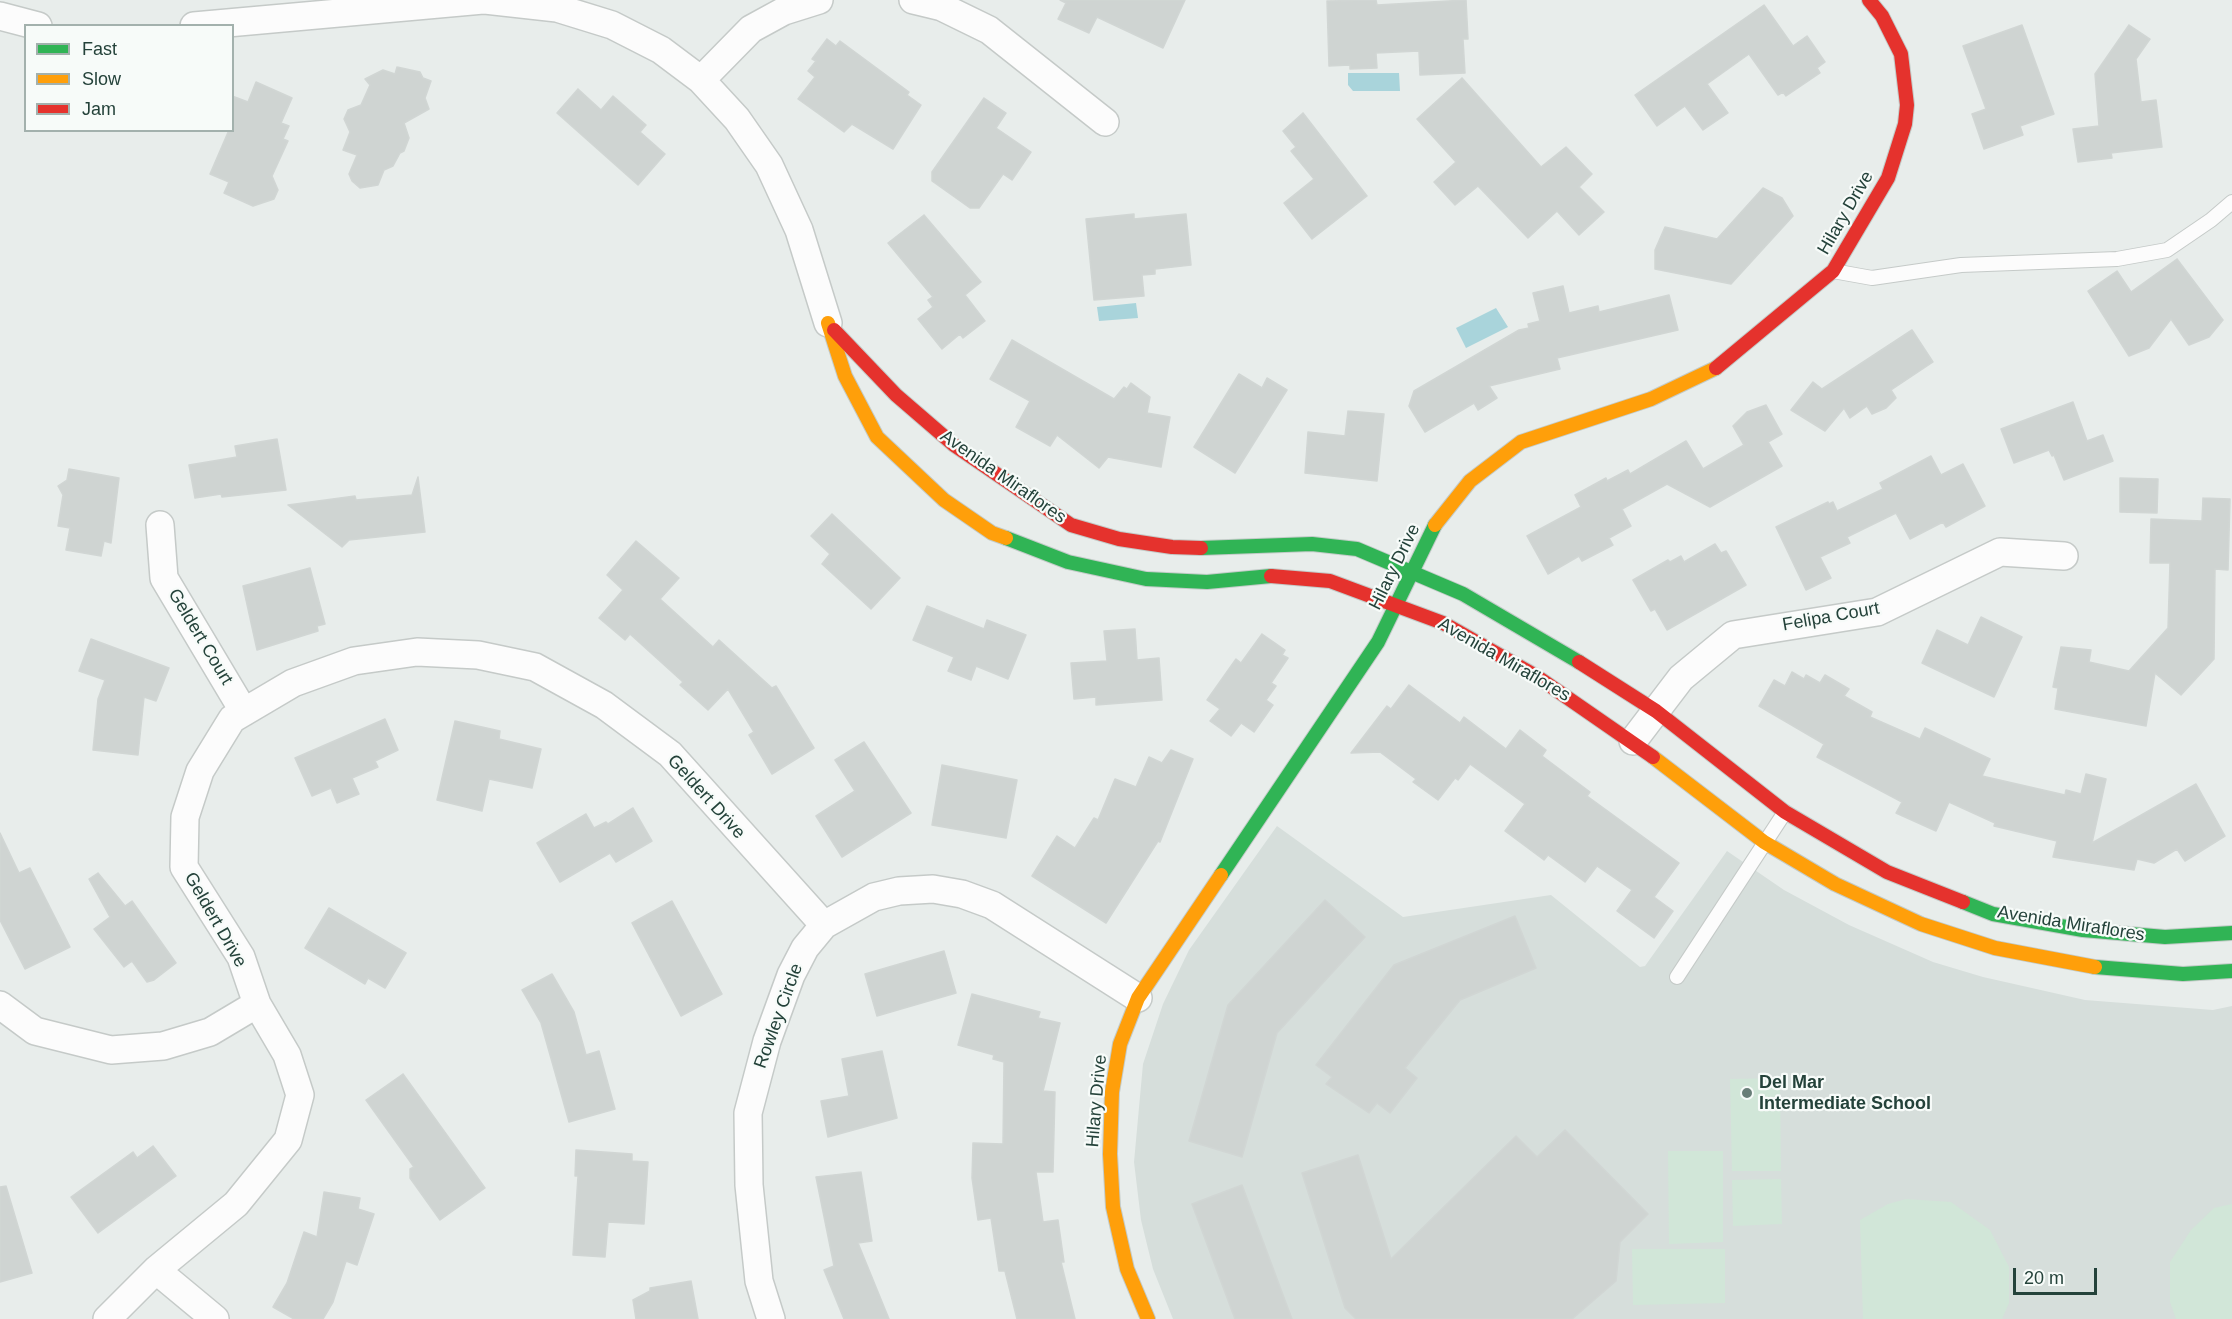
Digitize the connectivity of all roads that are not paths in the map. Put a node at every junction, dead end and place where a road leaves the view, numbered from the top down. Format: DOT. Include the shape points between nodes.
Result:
graph roads {
  1 [pos="484,0"];
  2 [pos="913,0"];
  3 [pos="1869,0"];
  4 [pos="805,2"];
  5 [pos="0,16"];
  6 [pos="30,24"];
  7 [pos="216,24"];
  8 [pos="701,80"];
  9 [pos="1106,122"];
  10 [pos="2232,202"];
  11 [pos="1833,271"];
  12 [pos="828,323"];
  13 [pos="160,525"];
  14 [pos="2064,556"];
  15 [pos="1412,572"];
  16 [pos="1396,604"];
  17 [pos="1656,711"];
  18 [pos="244,712"];
  19 [pos="1633,741"];
  20 [pos="1785,812"];
  21 [pos="1764,842"];
  22 [pos="2223,919"];
  23 [pos="824,925"];
  24 [pos="2232,933"];
  25 [pos="2195,936"];
  26 [pos="2232,971"];
  27 [pos="1677,977"];
  28 [pos="1138,998"];
  29 [pos="256,1004"];
  30 [pos="0,1005"];
  31 [pos="156,1270"];
  32 [pos="107,1319"];
  33 [pos="215,1319"];
  34 [pos="771,1319"];
  35 [pos="1148,1319"];
  1 -- 7 [label="street, Avenida Miraflores"];
  1 -- 8 [label="street, Avenida Miraflores" via="557,8 612,25 661,50"];
  2 -- 9 [label="street" via="950,10 989,30"];
  3 -- 11 [label="street, Hilary Drive" via="1882,16 1901,54 1907,105 1905,124 1887,178"];
  4 -- 8 [label="street" via="752,29"];
  5 -- 6 [label="street"];
  8 -- 12 [label="street, Avenida Miraflores" via="769,165 799,230"];
  10 -- 11 [label="lane" via="2167,250 2157,252 2117,258 1961,266 1872,278"];
  11 -- 15 [label="street, Hilary Drive" via="1720,366 1651,399 1521,442 1470,481 1456,497 1436,524"];
  12 -- 15 [label="street, Avenida Miraflores" via="896,395 954,446 1071,525 1119,539 1172,547 1312,544 1357,549"];
  12 -- 16 [label="street, Avenida Miraflores" via="845,376 877,437 944,500 992,533 1068,562 1146,579 1207,582 1277,575 1330,581"];
  13 -- 18 [label="street, Geldert Court" via="164,578"];
  14 -- 17 [label="street, Felipa Court" via="2000,552 1877,612 1733,635 1681,678"];
  15 -- 16 [label="street, Hilary Drive"];
  15 -- 17 [label="street, Avenida Miraflores" via="1463,594 1547,641"];
  16 -- 19 [label="street, Avenida Miraflores" via="1443,623 1526,670"];
  16 -- 28 [label="street, Hilary Drive" via="1378,642"];
  17 -- 19 [label="street, Felipa Court"];
  17 -- 20 [label="street, Avenida Miraflores"];
  18 -- 23 [label="street, Geldert Drive" via="293,683 354,661 417,652 478,655 535,667 604,705 670,754"];
  18 -- 29 [label="street, Geldert Drive" via="232,719 200,771 185,817 184,867 241,957"];
  19 -- 21 [label="street, Avenida Miraflores"];
  20 -- 21 [label="lane"];
  20 -- 25 [label="street, Avenida Miraflores" via="1887,872 1993,914 2109,934"];
  21 -- 26 [label="street, Avenida Miraflores" via="1835,884 1921,924 1995,948 2127,972"];
  21 -- 27 [label="lane"];
  22 -- 25 [label="street"];
  23 -- 28 [label="street, Rowley Circle" via="874,897 899,891 933,889 962,894 992,904"];
  23 -- 34 [label="street, Rowley Circle" via="805,948 791,975 748,1113 749,1185 759,1281"];
  24 -- 25 [label="street, Avenida Miraflores"];
  28 -- 35 [label="street, Hilary Drive" via="1120,1044 1112,1092 1110,1154 1113,1207 1127,1269"];
  29 -- 30 [label="street" via="201,1035 163,1046 111,1050 35,1031"];
  29 -- 31 [label="street, Geldert Drive" via="287,1055 300,1095 288,1140 236,1204"];
  31 -- 32 [label="street, Geldert Drive"];
  31 -- 33 [label="street"];
}
